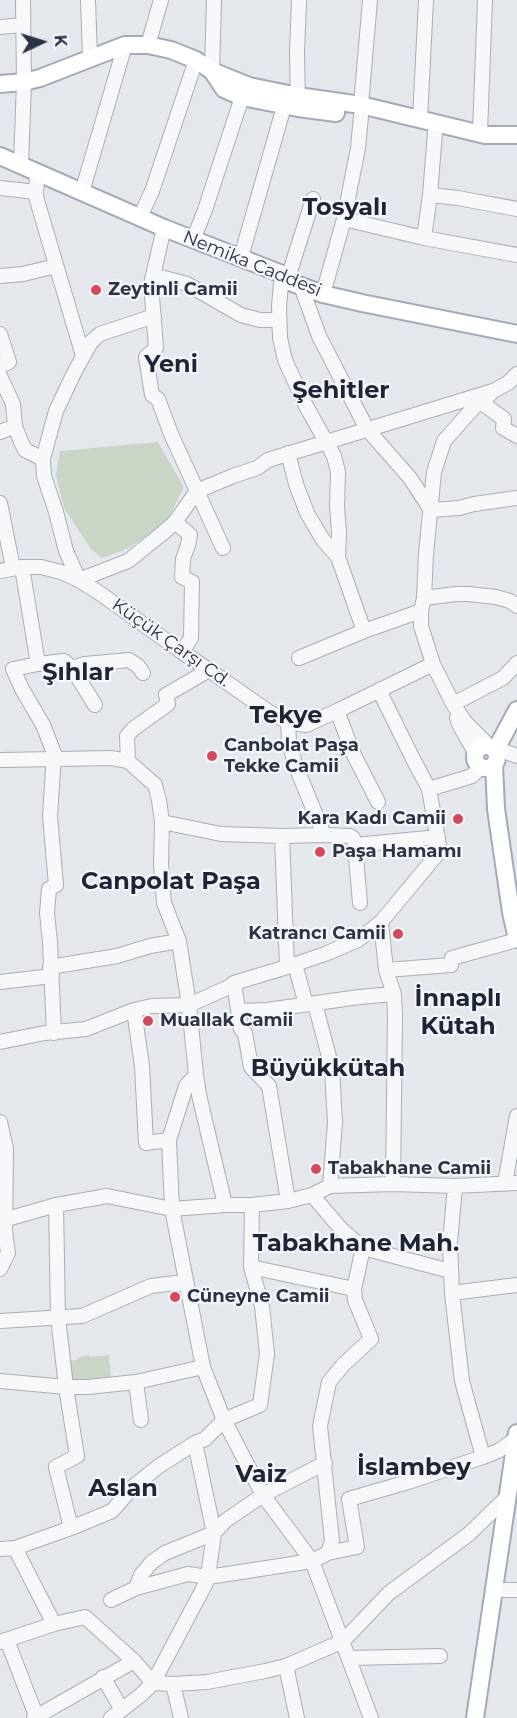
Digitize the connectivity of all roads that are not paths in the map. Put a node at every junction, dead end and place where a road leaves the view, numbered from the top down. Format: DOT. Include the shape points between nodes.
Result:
graph roads {
  1 [pos="22,0"];
  2 [pos="88,0"];
  3 [pos="161,0"];
  4 [pos="214,0"];
  5 [pos="299,0"];
  6 [pos="370,0"];
  7 [pos="426,0"];
  8 [pos="485,0"];
  9 [pos="23,25"];
  10 [pos="0,27"];
  11 [pos="125,45"];
  12 [pos="148,45"];
  13 [pos="90,57"];
  14 [pos="196,60"];
  15 [pos="212,71"];
  16 [pos="24,82"];
  17 [pos="0,84"];
  18 [pos="242,97"];
  19 [pos="292,101"];
  20 [pos="361,110"];
  21 [pos="420,119"];
  22 [pos="435,132"];
  23 [pos="480,133"];
  24 [pos="517,135"];
  25 [pos="517,142"];
  26 [pos="0,156"];
  27 [pos="21,165"];
  28 [pos="38,172"];
  29 [pos="0,188"];
  30 [pos="36,192"];
  31 [pos="82,192"];
  32 [pos="430,195"];
  33 [pos="313,199"];
  34 [pos="517,209"];
  35 [pos="140,217"];
  36 [pos="344,219"];
  37 [pos="164,228"];
  38 [pos="424,238"];
  39 [pos="193,240"];
  40 [pos="517,255"];
  41 [pos="241,257"];
  42 [pos="56,266"];
  43 [pos="153,275"];
  44 [pos="0,276"];
  45 [pos="290,280"];
  46 [pos="323,294"];
  47 [pos="154,316"];
  48 [pos="279,320"];
  49 [pos="0,334"];
  50 [pos="517,334"];
  51 [pos="83,356"];
  52 [pos="0,366"];
  53 [pos="517,374"];
  54 [pos="0,376"];
  55 [pos="493,391"];
  56 [pos="482,403"];
  57 [pos="15,426"];
  58 [pos="367,429"];
  59 [pos="0,432"];
  60 [pos="517,436"];
  61 [pos="327,441"];
  62 [pos="288,453"];
  63 [pos="43,459"];
  64 [pos="197,491"];
  65 [pos="517,498"];
  66 [pos="0,503"];
  67 [pos="431,510"];
  68 [pos="175,522"];
  69 [pos="223,548"];
  70 [pos="338,557"];
  71 [pos="12,568"];
  72 [pos="79,580"];
  73 [pos="422,604"];
  74 [pos="517,606"];
  75 [pos="364,631"];
  76 [pos="182,652"];
  77 [pos="299,658"];
  78 [pos="517,663"];
  79 [pos="38,664"];
  80 [pos="433,664"];
  81 [pos="72,668"];
  82 [pos="209,670"];
  83 [pos="143,673"];
  84 [pos="380,690"];
  85 [pos="453,704"];
  86 [pos="95,705"];
  87 [pos="517,710"];
  88 [pos="337,711"];
  89 [pos="288,722"];
  90 [pos="517,756"];
  91 [pos="487,757"];
  92 [pos="0,760"];
  93 [pos="52,760"];
  94 [pos="128,761"];
  95 [pos="429,789"];
  96 [pos="378,802"];
  97 [pos="162,822"];
  98 [pos="324,835"];
  99 [pos="282,836"];
  100 [pos="438,837"];
  101 [pos="355,844"];
  102 [pos="360,903"];
  103 [pos="381,922"];
  104 [pos="517,940"];
  105 [pos="179,941"];
  106 [pos="291,966"];
  107 [pos="386,970"];
  108 [pos="51,972"];
  109 [pos="0,982"];
  110 [pos="234,983"];
  111 [pos="394,994"];
  112 [pos="315,1004"];
  113 [pos="189,1005"];
  114 [pos="134,1010"];
  115 [pos="239,1011"];
  116 [pos="54,1033"];
  117 [pos="0,1042"];
  118 [pos="196,1076"];
  119 [pos="517,1116"];
  120 [pos="0,1122"];
  121 [pos="170,1140"];
  122 [pos="511,1183"];
  123 [pos="393,1184"];
  124 [pos="330,1186"];
  125 [pos="455,1186"];
  126 [pos="3,1194"];
  127 [pos="312,1195"];
  128 [pos="288,1201"];
  129 [pos="56,1205"];
  130 [pos="225,1205"];
  131 [pos="252,1205"];
  132 [pos="171,1209"];
  133 [pos="3,1220"];
  134 [pos="363,1248"];
  135 [pos="251,1267"];
  136 [pos="0,1269"];
  137 [pos="450,1271"];
  138 [pos="185,1285"];
  139 [pos="517,1285"];
  140 [pos="354,1289"];
  141 [pos="452,1293"];
  142 [pos="58,1317"];
  143 [pos="0,1321"];
  144 [pos="203,1367"];
  145 [pos="0,1381"];
  146 [pos="136,1382"];
  147 [pos="66,1387"];
  148 [pos="141,1420"];
  149 [pos="224,1420"];
  150 [pos="517,1436"];
  151 [pos="195,1443"];
  152 [pos="483,1457"];
  153 [pos="325,1463"];
  154 [pos="263,1495"];
  155 [pos="507,1498"];
  156 [pos="71,1528"];
  157 [pos="214,1533"];
  158 [pos="0,1549"];
  159 [pos="16,1550"];
  160 [pos="328,1553"];
  161 [pos="0,1561"];
  162 [pos="312,1561"];
  163 [pos="208,1577"];
  164 [pos="136,1588"];
  165 [pos="494,1590"];
  166 [pos="517,1590"];
  167 [pos="111,1600"];
  168 [pos="54,1624"];
  169 [pos="4,1641"];
  170 [pos="342,1641"];
  171 [pos="440,1656"];
  172 [pos="349,1658"];
  173 [pos="134,1661"];
  174 [pos="286,1666"];
  175 [pos="103,1677"];
  176 [pos="153,1683"];
  177 [pos="173,1684"];
  178 [pos="116,1714"];
  179 [pos="36,1718"];
  180 [pos="181,1718"];
  181 [pos="297,1718"];
  182 [pos="371,1718"];
  183 [pos="475,1718"];
  1 -- 9 [label="street"];
  2 -- 13 [label="street"];
  3 -- 12 [label="street"];
  4 -- 15 [label="street"];
  5 -- 19 [label="street"];
  6 -- 20 [label="street"];
  7 -- 21 [label="street"];
  8 -- 23 [label="street"];
  9 -- 10 [label="street"];
  9 -- 16 [label="street"];
  11 -- 12 [label="main road"];
  11 -- 13 [label="main road"];
  11 -- 31 [label="street"];
  12 -- 14 [label="main road"];
  13 -- 16 [label="main road"];
  14 -- 15 [label="main road"];
  14 -- 35 [label="street"];
  15 -- 18 [label="main road" via="224,89"];
  15 -- 19 [label="main road"];
  16 -- 17 [label="main road"];
  16 -- 27 [label="street"];
  18 -- 19 [label="main road"];
  18 -- 39 [label="street"];
  19 -- 20 [label="main road"];
  19 -- 41 [label="street"];
  20 -- 21 [label="main road"];
  20 -- 22 [label="main road"];
  20 -- 36 [label="street"];
  21 -- 23 [label="main road"];
  22 -- 25 [label="main road" via="487,143"];
  22 -- 32 [label="street"];
  23 -- 24 [label="main road"];
  26 -- 27 [label="main road, Nemika Caddesi"];
  27 -- 28 [label="main road, Nemika Caddesi"];
  28 -- 30 [label="street"];
  28 -- 31 [label="main road, Nemika Caddesi"];
  29 -- 30 [label="street"];
  30 -- 42 [label="street"];
  31 -- 35 [label="main road, Nemika Caddesi"];
  32 -- 34 [label="street"];
  32 -- 38 [label="street"];
  33 -- 45 [label="street"];
  35 -- 37 [label="main road, Nemika Caddesi"];
  36 -- 38 [label="street"];
  36 -- 46 [label="street"];
  37 -- 39 [label="main road, Nemika Caddesi"];
  37 -- 43 [label="street"];
  38 -- 40 [label="street"];
  39 -- 41 [label="main road, Nemika Caddesi"];
  41 -- 45 [label="main road, Nemika Caddesi"];
  42 -- 44 [label="street"];
  42 -- 51 [label="street"];
  43 -- 47 [label="street"];
  43 -- 48 [label="street" via="187,284 241,315"];
  45 -- 46 [label="main road, Nemika Caddesi"];
  45 -- 48 [label="street"];
  45 -- 58 [label="street"];
  46 -- 50 [label="main road, Nemika Caddesi"];
  47 -- 51 [label="street" via="100,334"];
  47 -- 64 [label="street" via="156,348 147,357 152,395 158,399"];
  48 -- 61 [label="street" via="285,360"];
  49 -- 52 [label="street" via="9,362"];
  51 -- 63 [label="street" via="56,411"];
  53 -- 55 [label="street"];
  54 -- 57 [label="street" via="13,404"];
  55 -- 56 [label="street"];
  55 -- 58 [label="street"];
  56 -- 60 [label="street" via="504,419 503,428"];
  56 -- 67 [label="street" via="444,441 434,472"];
  57 -- 59 [label="street"];
  57 -- 63 [label="street" via="25,450"];
  58 -- 61 [label="street"];
  58 -- 67 [label="street" via="410,478"];
  61 -- 62 [label="street"];
  61 -- 70 [label="street" via="338,472"];
  62 -- 64 [label="street"];
  62 -- 70 [label="street" via="307,513"];
  63 -- 72 [label="street" via="44,476 66,551"];
  64 -- 68 [label="street"];
  64 -- 69 [label="street"];
  65 -- 67 [label="street"];
  66 -- 71 [label="street"];
  67 -- 73 [label="street"];
  68 -- 72 [label="street" via="128,561"];
  68 -- 76 [label="street" via="189,535 182,577 192,582 191,638"];
  70 -- 75 [label="street"];
  71 -- 72 [label="street, Küçük Çarşı Cd." via="41,567"];
  71 -- 79 [label="street"];
  72 -- 76 [label="street, Küçük Çarşı Cd."];
  73 -- 74 [label="street" via="450,594 468,594 503,599"];
  73 -- 75 [label="street"];
  73 -- 80 [label="street" via="421,626"];
  75 -- 77 [label="street"];
  76 -- 82 [label="street, Küçük Çarşı Cd."];
  78 -- 85 [label="street" via="504,678"];
  79 -- 81 [label="street" via="64,661"];
  79 -- 93 [label="street" via="13,669 43,725 54,753"];
  80 -- 84 [label="street"];
  80 -- 85 [label="street"];
  81 -- 83 [label="street" via="129,660"];
  81 -- 86 [label="street"];
  82 -- 89 [label="street, Küçük Çarşı Cd."];
  82 -- 94 [label="street" via="166,695 168,704 133,729 127,736"];
  84 -- 88 [label="street"];
  84 -- 95 [label="street"];
  85 -- 91 [label="street"];
  87 -- 91 [label="main road"];
  88 -- 89 [label="street" via="306,725"];
  88 -- 96 [label="street"];
  89 -- 98 [label="street" via="295,764"];
  90 -- 91 [label="street" via="506,752"];
  91 -- 95 [label="street" via="472,777"];
  91 -- 104 [label="main road"];
  92 -- 93 [label="street"];
  93 -- 94 [label="street"];
  93 -- 108 [label="street" via="50,816 56,885 49,889 47,913"];
  94 -- 97 [label="street" via="155,785"];
  95 -- 100 [label="street"];
  97 -- 99 [label="street" via="221,834"];
  97 -- 105 [label="street" via="164,903"];
  98 -- 99 [label="street"];
  98 -- 101 [label="street" via="350,836"];
  99 -- 106 [label="street"];
  100 -- 101 [label="street"];
  100 -- 103 [label="street" via="440,851"];
  101 -- 102 [label="street"];
  103 -- 106 [label="street" via="358,939"];
  103 -- 107 [label="street"];
  104 -- 107 [label="street" via="452,958 451,965"];
  105 -- 108 [label="street"];
  105 -- 113 [label="street"];
  106 -- 110 [label="street"];
  106 -- 112 [label="street" via="305,1001"];
  107 -- 111 [label="street"];
  108 -- 109 [label="street"];
  108 -- 116 [label="street"];
  110 -- 113 [label="street"];
  110 -- 115 [label="street"];
  111 -- 112 [label="street"];
  111 -- 123 [label="street"];
  112 -- 115 [label="street"];
  112 -- 124 [label="street" via="332,1068 335,1123"];
  113 -- 114 [label="street"];
  113 -- 118 [label="street"];
  114 -- 116 [label="street" via="86,1029"];
  114 -- 121 [label="street" via="146,1143"];
  115 -- 128 [label="street" via="251,1067 269,1086"];
  116 -- 117 [label="street"];
  118 -- 121 [label="street" via="186,1086"];
  118 -- 130 [label="street"];
  119 -- 122 [label="street"];
  120 -- 126 [label="street" via="6,1149"];
  121 -- 132 [label="street"];
  122 -- 125 [label="street"];
  123 -- 124 [label="street"];
  123 -- 125 [label="street"];
  124 -- 127 [label="street"];
  125 -- 137 [label="street"];
  126 -- 133 [label="street"];
  127 -- 128 [label="street"];
  127 -- 134 [label="street"];
  128 -- 131 [label="street"];
  129 -- 132 [label="street" via="107,1196"];
  129 -- 133 [label="street"];
  129 -- 142 [label="street"];
  130 -- 131 [label="street"];
  130 -- 132 [label="street"];
  131 -- 135 [label="street"];
  132 -- 138 [label="street"];
  133 -- 136 [label="street" via="8,1253"];
  134 -- 137 [label="street"];
  134 -- 140 [label="street"];
  135 -- 140 [label="street"];
  135 -- 149 [label="street" via="262,1306 267,1354 260,1405"];
  137 -- 141 [label="street"];
  138 -- 142 [label="street" via="151,1286 82,1316"];
  138 -- 144 [label="street"];
  139 -- 141 [label="street"];
  140 -- 153 [label="street" via="371,1339 329,1382 320,1426"];
  141 -- 152 [label="street" via="462,1381"];
  142 -- 143 [label="street"];
  142 -- 147 [label="street"];
  144 -- 146 [label="street"];
  144 -- 149 [label="street"];
  145 -- 147 [label="street"];
  146 -- 147 [label="street"];
  146 -- 148 [label="street"];
  147 -- 156 [label="street" via="77,1455 56,1467"];
  149 -- 151 [label="street" via="205,1439"];
  149 -- 154 [label="street"];
  150 -- 152 [label="street"];
  150 -- 155 [label="main road"];
  151 -- 156 [label="street" via="134,1486 112,1511"];
  151 -- 157 [label="street"];
  152 -- 160 [label="street" via="349,1499 357,1547"];
  153 -- 154 [label="street"];
  153 -- 160 [label="street" via="332,1541"];
  154 -- 157 [label="street"];
  154 -- 162 [label="street"];
  155 -- 165 [label="main road"];
  155 -- 170 [label="street" via="469,1534 389,1593"];
  156 -- 159 [label="street"];
  157 -- 163 [label="street"];
  157 -- 164 [label="street" via="152,1562"];
  158 -- 159 [label="street"];
  159 -- 161 [label="street"];
  159 -- 168 [label="street"];
  160 -- 162 [label="street"];
  162 -- 163 [label="street"];
  162 -- 170 [label="street"];
  163 -- 164 [label="street" via="188,1574"];
  163 -- 176 [label="street"];
  164 -- 167 [label="street"];
  165 -- 166 [label="street"];
  165 -- 183 [label="main road"];
  168 -- 169 [label="street"];
  168 -- 173 [label="street" via="85,1617"];
  169 -- 179 [label="street"];
  170 -- 172 [label="street"];
  170 -- 174 [label="street"];
  171 -- 172 [label="street"];
  172 -- 182 [label="street"];
  173 -- 175 [label="street"];
  173 -- 176 [label="street"];
  174 -- 177 [label="street" via="207,1682"];
  174 -- 181 [label="street"];
  175 -- 178 [label="street"];
  175 -- 179 [label="street"];
  176 -- 177 [label="street"];
  176 -- 178 [label="street"];
  177 -- 180 [label="street"];
}
